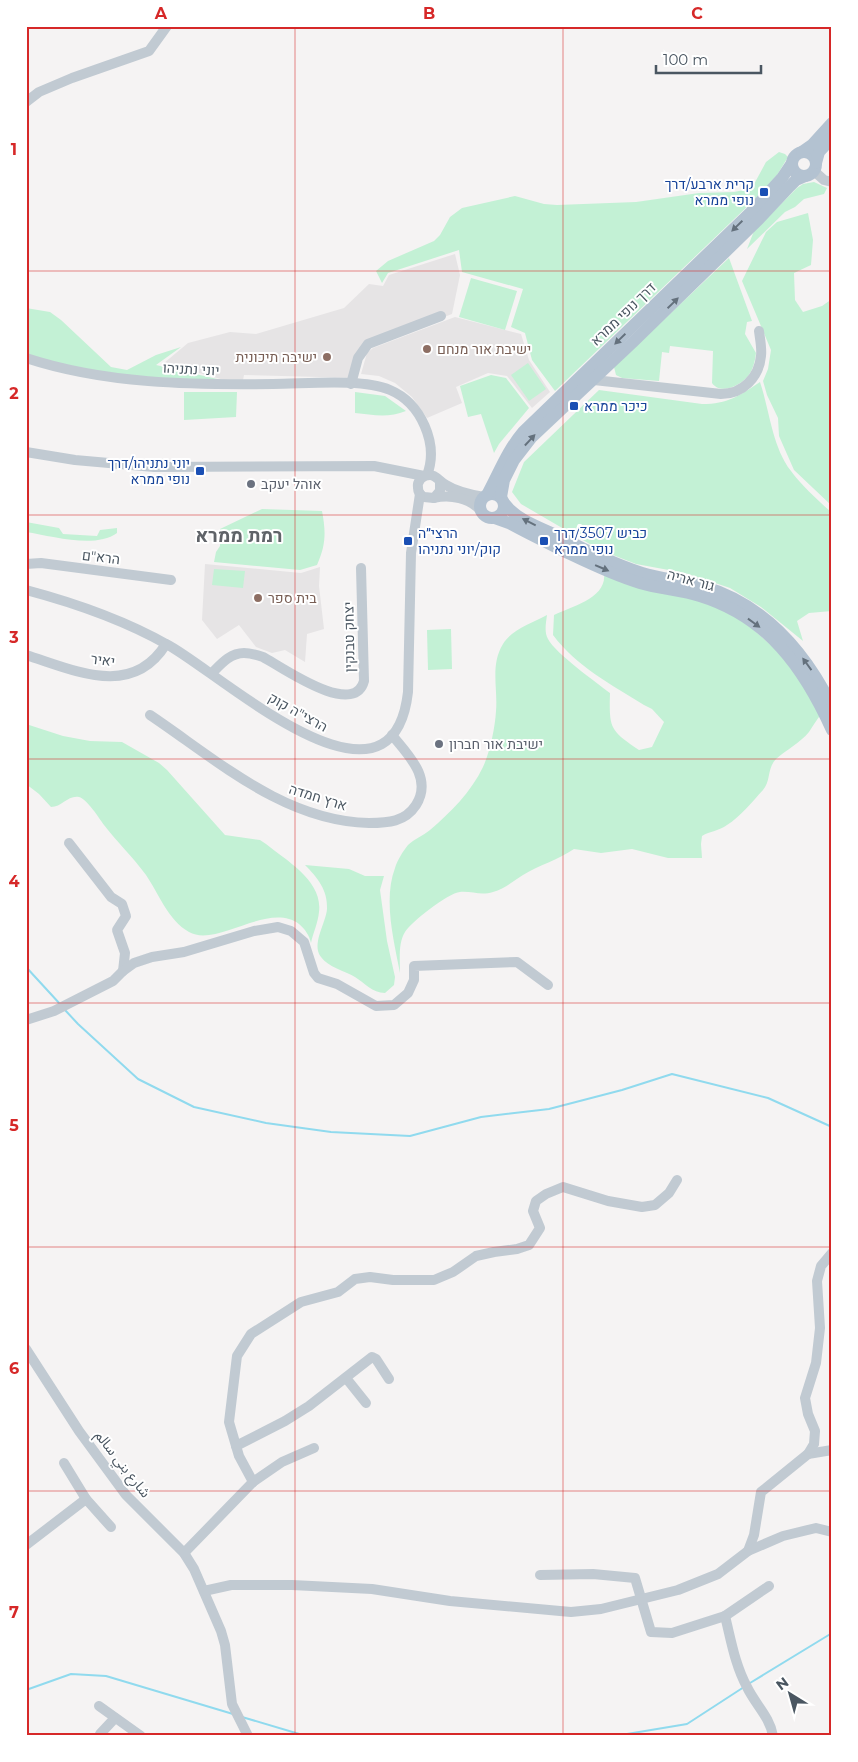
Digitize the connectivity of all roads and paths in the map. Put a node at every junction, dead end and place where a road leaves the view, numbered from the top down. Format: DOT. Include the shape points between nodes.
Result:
graph roads {
  1 [pos="167,26"];
  2 [pos="26,102"];
  3 [pos="832,123"];
  4 [pos="832,138"];
  5 [pos="802,152"];
  6 [pos="792,163"];
  7 [pos="812,170"];
  8 [pos="832,182"];
  9 [pos="441,316"];
  10 [pos="759,331"];
  11 [pos="26,358"];
  12 [pos="606,368"];
  13 [pos="594,380"];
  14 [pos="616,383"];
  15 [pos="351,384"];
  16 [pos="29,452"];
  17 [pos="384,467"];
  18 [pos="432,477"];
  19 [pos="419,492"];
  20 [pos="485,496"];
  21 [pos="432,498"];
  22 [pos="502,500"];
  23 [pos="481,511"];
  24 [pos="495,518"];
  25 [pos="416,521"];
  26 [pos="26,564"];
  27 [pos="361,568"];
  28 [pos="171,580"];
  29 [pos="26,590"];
  30 [pos="166,644"];
  31 [pos="26,654"];
  32 [pos="212,673"];
  33 [pos="832,706"];
  34 [pos="150,715"];
  35 [pos="832,730"];
  36 [pos="392,735"];
  37 [pos="69,843"];
  38 [pos="123,971"];
  39 [pos="548,985"];
  40 [pos="26,1020"];
  41 [pos="677,1180"];
  42 [pos="832,1253"];
  43 [pos="26,1349"];
  44 [pos="346,1378"];
  45 [pos="389,1379"];
  46 [pos="366,1403"];
  47 [pos="236,1446"];
  48 [pos="314,1448"];
  49 [pos="832,1450"];
  50 [pos="808,1454"];
  51 [pos="64,1463"];
  52 [pos="253,1482"];
  53 [pos="86,1499"];
  54 [pos="111,1527"];
  55 [pos="832,1532"];
  56 [pos="26,1545"];
  57 [pos="748,1551"];
  58 [pos="184,1553"];
  59 [pos="540,1576"];
  60 [pos="770,1586"];
  61 [pos="204,1590"];
  62 [pos="641,1599"];
  63 [pos="725,1616"];
  64 [pos="99,1706"];
  65 [pos="116,1718"];
  66 [pos="100,1734"];
  67 [pos="141,1736"];
  68 [pos="248,1736"];
  69 [pos="773,1736"];
  1 -- 2 [label="street" via="149,51 72,78 39,92"];
  3 -- 5 [label="main road"];
  4 -- 7 [label="main road, דרך נופי ממרא" via="819,152"];
  5 -- 6 [label="main road"];
  5 -- 7 [label="main road" via="810,153 815,159"];
  6 -- 7 [label="main road" via="794,171 801,176"];
  6 -- 20 [label="main road, דרך נופי ממרא, one-way" via="751,212 523,432 514,442"];
  7 -- 8 [label="street"];
  12 -- 7 [label="main road, דרך נופי ממרא, one-way" via="796,180"];
  9 -- 15 [label="street" via="368,344 358,358"];
  10 -- 14 [label="street" via="762,354 758,369 749,383 731,393"];
  11 -- 15 [label="street, יוני נתניהו" via="83,373 119,378 220,384"];
  12 -- 13 [label="main road, דרך נופי ממרא"];
  12 -- 14 [label="street" via="607,375"];
  13 -- 14 [label="street"];
  22 -- 13 [label="main road, דרך נופי ממרא, one-way" via="504,480 522,448"];
  15 -- 18 [label="street, יוני נתניהו" via="389,389 414,408 425,427 430,446"];
  16 -- 17 [label="street" via="154,467"];
  17 -- 18 [label="street"];
  17 -- 19 [label="street" via="410,480"];
  18 -- 19 [label="street" via="418,483"];
  18 -- 20 [label="street" via="448,486"];
  18 -- 21 [label="street" via="440,490"];
  19 -- 21 [label="street"];
  19 -- 25 [label="street"];
  20 -- 22 [label="main road" via="494,494"];
  20 -- 23 [label="main road" via="480,503"];
  21 -- 23 [label="street" via="448,496 473,502"];
  21 -- 25 [label="street" via="423,505"];
  22 -- 24 [label="main road" via="502,514"];
  33 -- 22 [label="main road, גור אריה, one-way" via="810,666 788,640 766,618 740,601 702,586 644,574 596,555 528,522 509,510"];
  23 -- 24 [label="main road" via="486,517"];
  24 -- 35 [label="main road, גור אריה, one-way" via="622,577 700,596 735,610 759,626 790,658 808,683"];
  25 -- 36 [label="street" via="411,553 408,692 405,712"];
  26 -- 28 [label="street, הרא\"ם" via="42,563"];
  27 -- 32 [label="street, יצחק טבנקין" via="364,681 358,691 345,694 317,687 250,653 231,657"];
  29 -- 30 [label="street, הרצי\"ה קוק" via="102,614"];
  30 -- 31 [label="street, יאיר" via="141,668 108,677"];
  30 -- 32 [label="street, הרצי\"ה קוק"];
  32 -- 36 [label="street, הרצי\"ה קוק" via="283,722 321,742 354,750 381,744"];
  34 -- 36 [label="street, ארץ חמדה" via="272,796 300,809 359,822 401,819 419,800 422,783 417,767"];
  37 -- 38 [label="street" via="111,897 122,904 126,916 117,930 125,953"];
  38 -- 39 [label="street" via="152,957 184,952 278,927 291,931 304,942 318,978 338,984 376,1006 394,1005 408,993 414,980 414,966 517,962"];
  38 -- 40 [label="street" via="113,981 54,1011"];
  41 -- 47 [label="street" via="669,1193 655,1204 642,1207 608,1201 563,1187 536,1201 533,1211 540,1228 529,1245 476,1256 454,1272 434,1280 355,1279 338,1292 301,1302 251,1334 237,1356 229,1422"];
  42 -- 50 [label="street" via="821,1266 818,1281 820,1328 816,1362 805,1398 815,1431 814,1444"];
  43 -- 58 [label="street, شارع بني سالم" via="126,1495"];
  44 -- 45 [label="street" via="372,1357"];
  44 -- 46 [label="street"];
  44 -- 47 [label="street" via="285,1421"];
  47 -- 52 [label="street"];
  48 -- 52 [label="street" via="282,1462"];
  49 -- 50 [label="street"];
  50 -- 57 [label="street" via="760,1492 754,1535"];
  51 -- 53 [label="street"];
  52 -- 58 [label="street"];
  53 -- 54 [label="street"];
  53 -- 56 [label="street"];
  55 -- 57 [label="street" via="816,1528 783,1536"];
  57 -- 62 [label="street" via="718,1574 678,1590"];
  58 -- 61 [label="street, شارع بني سالم"];
  59 -- 62 [label="street" via="593,1574 635,1578"];
  60 -- 63 [label="street"];
  61 -- 62 [label="street" via="231,1585 372,1589 450,1601 572,1612"];
  61 -- 68 [label="street, شارع بني سالم" via="225,1645 232,1704"];
  62 -- 63 [label="street" via="651,1632 672,1633"];
  63 -- 69 [label="street" via="736,1661 748,1689 766,1716"];
  64 -- 65 [label="street"];
  65 -- 66 [label="street"];
  65 -- 67 [label="street"];
}
